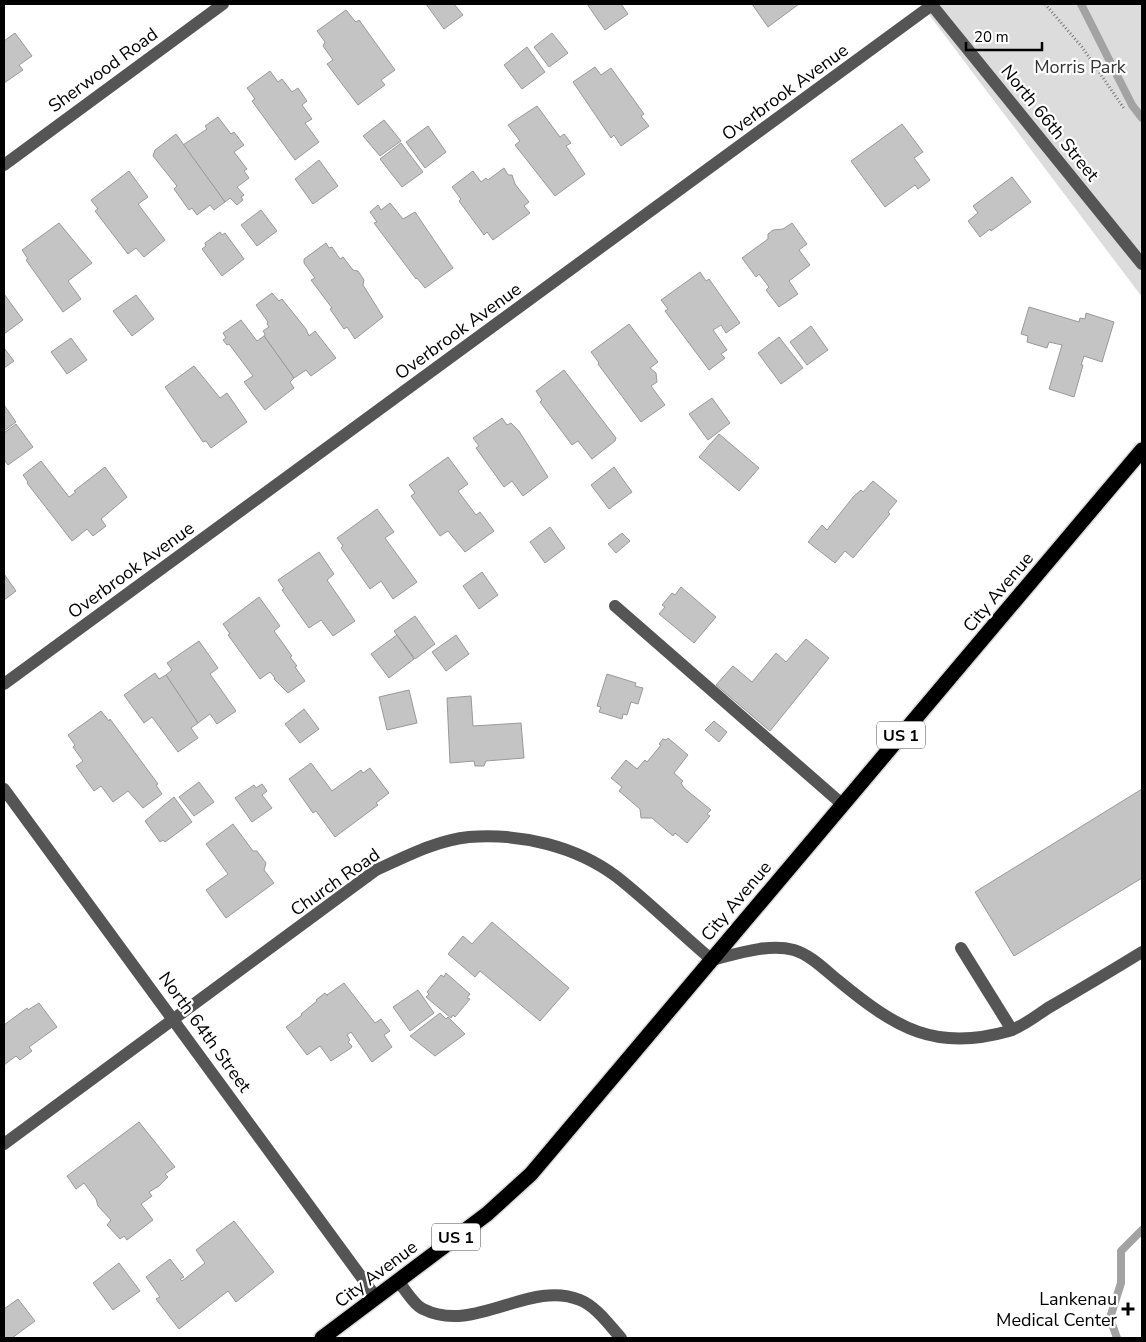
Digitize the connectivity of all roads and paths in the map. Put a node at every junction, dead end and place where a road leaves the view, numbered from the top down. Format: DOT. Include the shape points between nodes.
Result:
graph roads {
  1 [pos="223,4"];
  2 [pos="1045,4"];
  3 [pos="932,5"];
  4 [pos="1125,110"];
  5 [pos="4,165"];
  6 [pos="1142,264"];
  7 [pos="1142,450"];
  8 [pos="615,606"];
  9 [pos="4,684"];
  10 [pos="4,789"];
  11 [pos="842,804"];
  12 [pos="961,948"];
  13 [pos="1142,952"];
  14 [pos="712,960"];
  15 [pos="174,1020"];
  16 [pos="1012,1030"];
  17 [pos="4,1144"];
  18 [pos="398,1281"];
  19 [pos="376,1297"];
  20 [pos="322,1338"];
  21 [pos="622,1338"];
  1 -- 5 [label="street, Sherwood Road"];
  2 -- 4 [label="path" via="1082,47"];
  3 -- 6 [label="street, North 66th Street"];
  3 -- 9 [label="street, Overbrook Avenue"];
  7 -- 11 [label="highway, City Avenue / US 1"];
  8 -- 11 [label="street"];
  10 -- 15 [label="street, North 64th Street"];
  11 -- 14 [label="highway, City Avenue / US 1"];
  12 -- 16 [label="street"];
  13 -- 16 [label="street"];
  14 -- 15 [label="street, Church Road" via="616,876 579,855 523,838 468,837 419,850 376,870"];
  14 -- 16 [label="street" via="749,950 794,950 878,1012 916,1033 966,1039"];
  14 -- 18 [label="highway, City Avenue / US 1" via="531,1174 487,1214"];
  15 -- 17 [label="street, Church Road"];
  15 -- 19 [label="street, North 64th Street"];
  18 -- 19 [label="highway, City Avenue / US 1"];
  18 -- 21 [label="street" via="422,1309 454,1316 471,1315 546,1296 580,1300 594,1308"];
  19 -- 20 [label="highway, City Avenue / US 1"];
}
